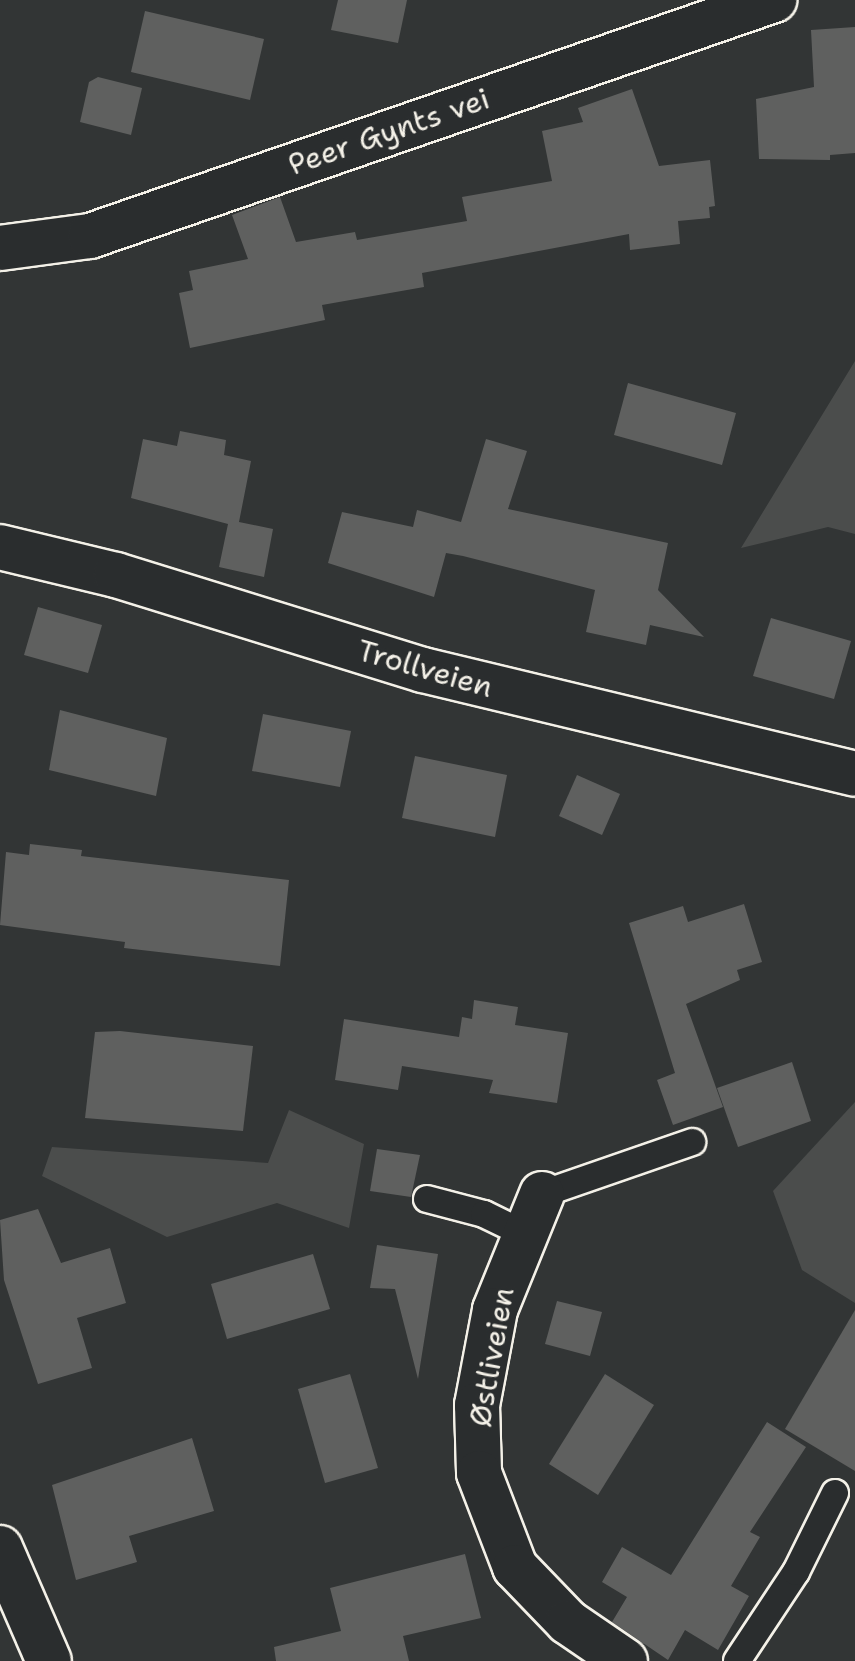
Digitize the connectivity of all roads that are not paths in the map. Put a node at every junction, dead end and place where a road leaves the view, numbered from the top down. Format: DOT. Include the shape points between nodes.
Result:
graph roads {
  1 [pos="774,0"];
  2 [pos="0,248"];
  3 [pos="0,547"];
  4 [pos="855,774"];
  5 [pos="692,1142"];
  6 [pos="542,1194"];
  7 [pos="427,1199"];
  8 [pos="523,1233"];
  9 [pos="835,1493"];
  10 [pos="0,1548"];
  11 [pos="49,1661"];
  12 [pos="625,1661"];
  13 [pos="737,1661"];
  1 -- 2 [label="street, Peer Gynts vei" via="90,236"];
  3 -- 4 [label="street, Trollveien" via="116,575 423,670"];
  5 -- 6 [label="lane"];
  6 -- 8 [label="street, Østliveien"];
  7 -- 8 [label="lane" via="484,1214"];
  8 -- 12 [label="street, Østliveien" via="495,1310 477,1405 482,1484 499,1538 523,1577 568,1622"];
  9 -- 13 [label="lane" via="796,1572"];
  10 -- 11 [label="street"];
}
